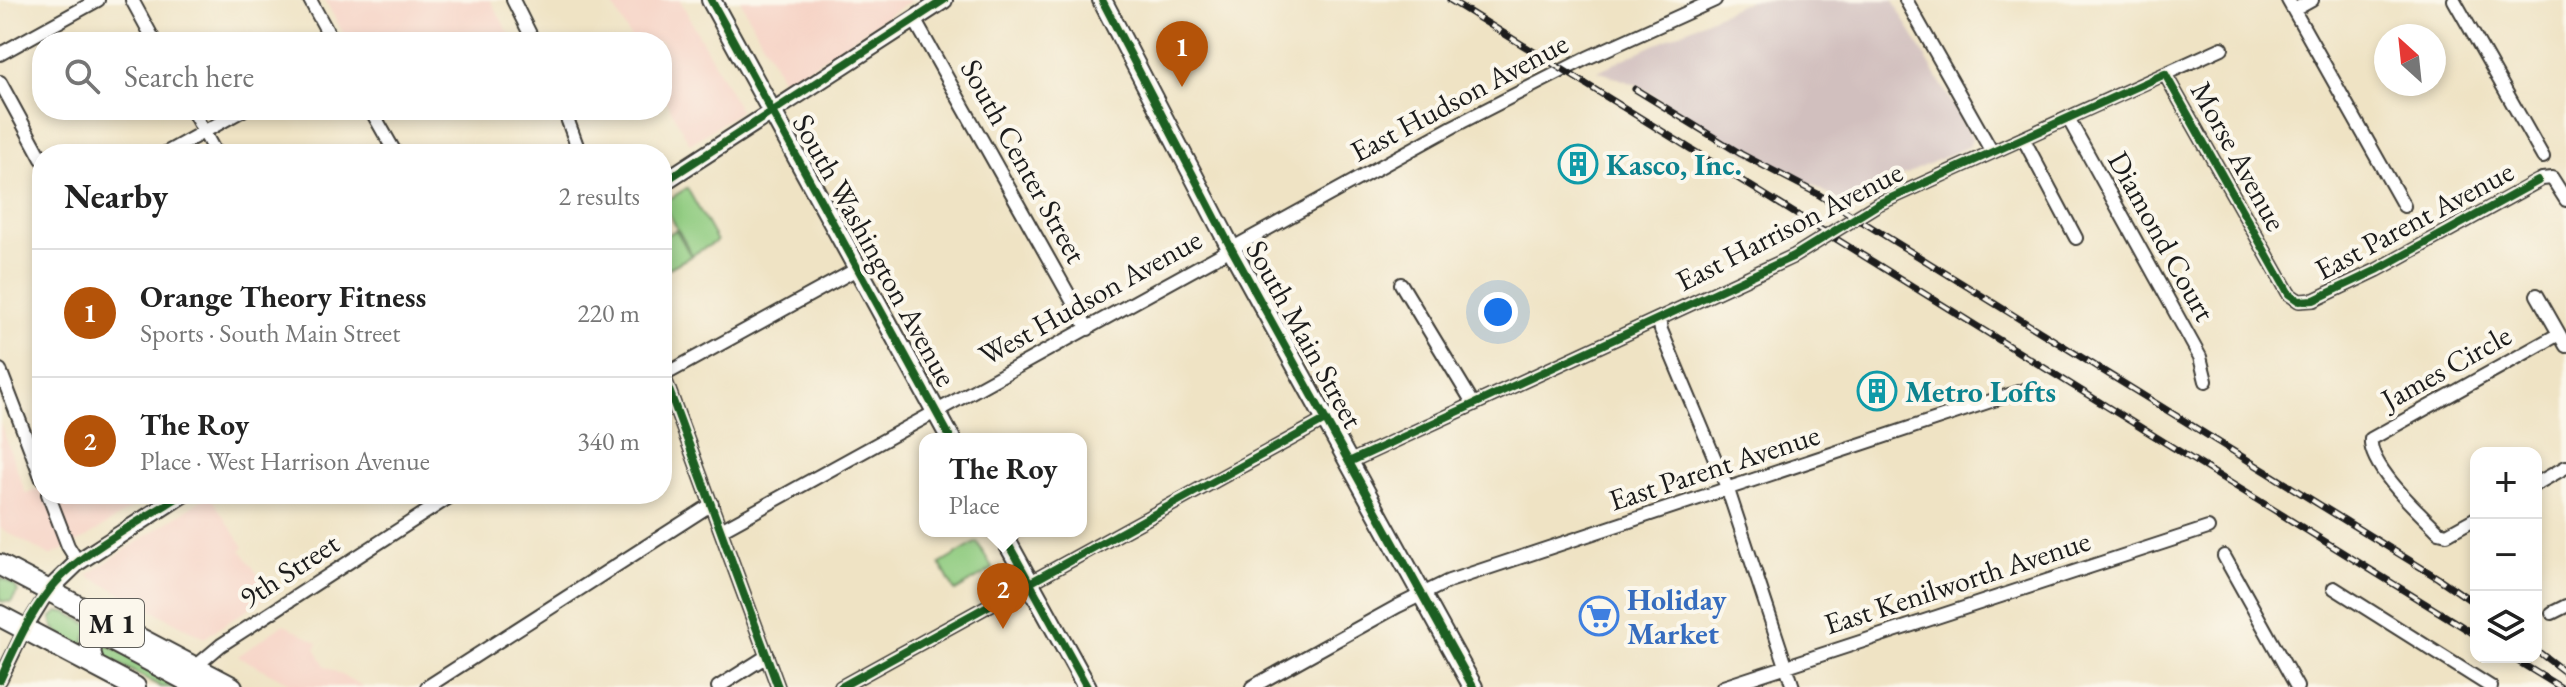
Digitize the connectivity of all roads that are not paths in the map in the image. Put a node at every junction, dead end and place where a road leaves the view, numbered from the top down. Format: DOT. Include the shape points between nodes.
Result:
graph roads {
  1 [pos="98,0"];
  2 [pos="132,0"];
  3 [pos="310,0"];
  4 [pos="513,0"];
  5 [pos="711,0"];
  6 [pos="944,0"];
  7 [pos="1102,0"];
  8 [pos="1715,0"];
  9 [pos="1906,0"];
  10 [pos="2312,0"];
  11 [pos="2454,0"];
  12 [pos="2291,5"];
  13 [pos="914,19"];
  14 [pos="40,32"];
  15 [pos="150,32"];
  16 [pos="328,32"];
  17 [pos="529,32"];
  18 [pos="32,36"];
  19 [pos="2222,48"];
  20 [pos="0,54"];
  21 [pos="2165,74"];
  22 [pos="0,82"];
  23 [pos="772,112"];
  24 [pos="2068,118"];
  25 [pos="197,120"];
  26 [pos="225,120"];
  27 [pos="377,120"];
  28 [pos="568,120"];
  29 [pos="204,132"];
  30 [pos="2023,138"];
  31 [pos="34,144"];
  32 [pos="182,144"];
  33 [pos="211,144"];
  34 [pos="390,144"];
  35 [pos="576,144"];
  36 [pos="1992,152"];
  37 [pos="2543,157"];
  38 [pos="672,177"];
  39 [pos="2566,200"];
  40 [pos="2404,206"];
  41 [pos="2076,238"];
  42 [pos="1231,248"];
  43 [pos="857,269"];
  44 [pos="1401,284"];
  45 [pos="2537,295"];
  46 [pos="2299,301"];
  47 [pos="1659,319"];
  48 [pos="1088,329"];
  49 [pos="2563,340"];
  50 [pos="672,368"];
  51 [pos="0,370"];
  52 [pos="2206,381"];
  53 [pos="2024,390"];
  54 [pos="672,397"];
  55 [pos="1473,403"];
  56 [pos="936,412"];
  57 [pos="1325,420"];
  58 [pos="948,433"];
  59 [pos="32,453"];
  60 [pos="1349,462"];
  61 [pos="2566,467"];
  62 [pos="2542,481"];
  63 [pos="1728,490"];
  64 [pos="52,504"];
  65 [pos="168,504"];
  66 [pos="439,504"];
  67 [pos="712,504"];
  68 [pos="2474,519"];
  69 [pos="2208,528"];
  70 [pos="721,530"];
  71 [pos="1004,537"];
  72 [pos="2224,556"];
  73 [pos="78,562"];
  74 [pos="0,565"];
  75 [pos="1029,582"];
  76 [pos="2334,588"];
  77 [pos="49,590"];
  78 [pos="1422,594"];
  79 [pos="2566,606"];
  80 [pos="2552,613"];
  81 [pos="0,616"];
  82 [pos="25,629"];
  83 [pos="767,656"];
  84 [pos="95,666"];
  85 [pos="1786,666"];
  86 [pos="197,677"];
  87 [pos="0,680"];
  88 [pos="135,687"];
  89 [pos="232,687"];
  90 [pos="427,687"];
  91 [pos="718,687"];
  92 [pos="778,687"];
  93 [pos="841,687"];
  94 [pos="1087,687"];
  95 [pos="1252,687"];
  96 [pos="1473,687"];
  97 [pos="1723,687"];
  98 [pos="1793,687"];
  99 [pos="2297,687"];
  100 [pos="2491,687"];
  1 -- 14 [label="street"];
  2 -- 15 [label="street"];
  3 -- 16 [label="street"];
  4 -- 17 [label="street"];
  5 -- 23 [label="main road, South Washington Avenue"];
  6 -- 13 [label="street"];
  7 -- 42 [label="main road, South Main Street"];
  8 -- 42 [label="street, East Hudson Avenue" via="1495,104"];
  9 -- 36 [label="street"];
  10 -- 12 [label="street"];
  11 -- 37 [label="street"];
  12 -- 40 [label="street"];
  13 -- 23 [label="street"];
  13 -- 48 [label="street, South Center Street"];
  18 -- 20 [label="street"];
  19 -- 21 [label="street, East Harrison Avenue"];
  21 -- 24 [label="street, East Harrison Avenue"];
  21 -- 46 [label="street, Morse Avenue" via="2289,294"];
  22 -- 31 [label="street"];
  23 -- 38 [label="street"];
  23 -- 43 [label="main road, South Washington Avenue"];
  24 -- 30 [label="street, East Harrison Avenue"];
  24 -- 52 [label="street, Diamond Court" via="2200,357"];
  25 -- 29 [label="street"];
  26 -- 29 [label="street"];
  27 -- 34 [label="street"];
  28 -- 35 [label="street"];
  29 -- 32 [label="street"];
  29 -- 33 [label="street"];
  30 -- 36 [label="street, East Harrison Avenue"];
  30 -- 41 [label="street"];
  36 -- 47 [label="street, East Harrison Avenue" via="1878,204 1806,250"];
  39 -- 46 [label="street, East Parent Avenue" via="2552,178 2538,181 2367,276 2314,300"];
  42 -- 48 [label="street, West Hudson Avenue"];
  42 -- 57 [label="main road, South Main Street"];
  43 -- 50 [label="street"];
  43 -- 56 [label="main road, South Washington Avenue"];
  44 -- 55 [label="street"];
  45 -- 49 [label="street"];
  47 -- 55 [label="street, East Harrison Avenue"];
  47 -- 63 [label="street"];
  48 -- 56 [label="street, West Hudson Avenue"];
  49 -- 68 [label="street, James Circle" via="2371,439 2391,483 2439,532 2447,534"];
  51 -- 59 [label="street"];
  53 -- 63 [label="street, East Parent Avenue"];
  54 -- 67 [label="street"];
  55 -- 60 [label="street, East Harrison Avenue"];
  56 -- 58 [label="main road, South Washington Avenue"];
  56 -- 70 [label="street, West Hudson Avenue"];
  57 -- 60 [label="main road, South Main Street"];
  57 -- 75 [label="street"];
  60 -- 78 [label="main road, South Main Street"];
  61 -- 62 [label="street"];
  63 -- 78 [label="street, East Parent Avenue"];
  63 -- 85 [label="street"];
  64 -- 73 [label="street"];
  65 -- 73 [label="street"];
  66 -- 86 [label="street, 9th Street" via="221,645"];
  67 -- 70 [label="street"];
  67 -- 90 [label="street"];
  69 -- 85 [label="street, East Kenilworth Avenue"];
  70 -- 83 [label="street"];
  71 -- 75 [label="main road"];
  72 -- 99 [label="street"];
  73 -- 77 [label="street"];
  74 -- 77 [label="main road, M 1"];
  75 -- 93 [label="street"];
  75 -- 94 [label="main road"];
  76 -- 100 [label="street"];
  77 -- 82 [label="street"];
  77 -- 86 [label="main road, M 1" via="174,656"];
  78 -- 95 [label="street, East Parent Avenue"];
  78 -- 96 [label="main road, South Main Street"];
  79 -- 80 [label="street"];
  81 -- 82 [label="main road, M 1"];
  82 -- 84 [label="main road, M 1"];
  82 -- 87 [label="street"];
  83 -- 91 [label="street"];
  83 -- 92 [label="street"];
  84 -- 86 [label="main road" via="91,645 105,637"];
  84 -- 88 [label="main road, M 1"];
  85 -- 97 [label="street, East Kenilworth Avenue"];
  85 -- 98 [label="street"];
  86 -- 89 [label="main road, M 1"];
}
